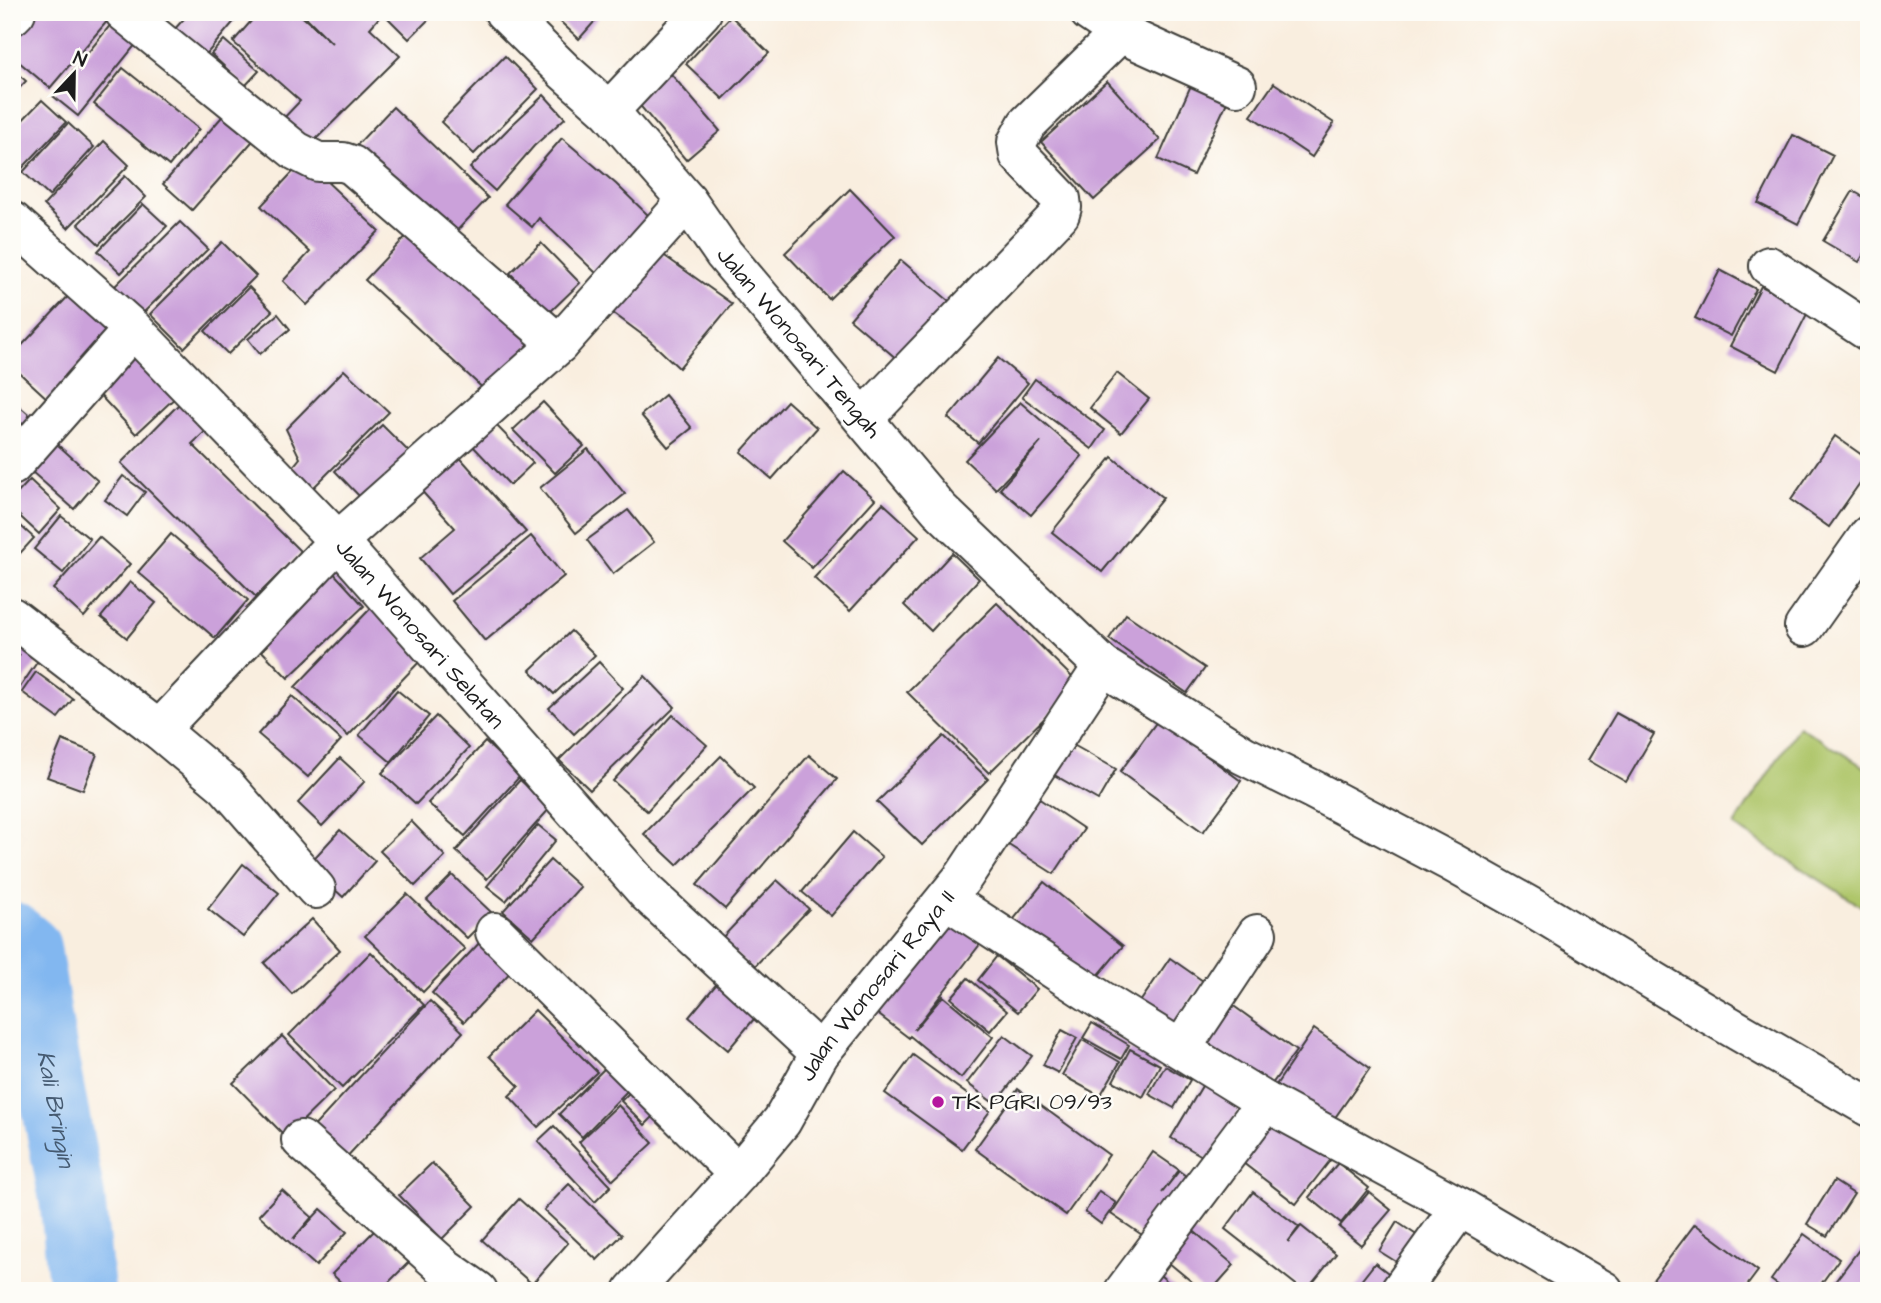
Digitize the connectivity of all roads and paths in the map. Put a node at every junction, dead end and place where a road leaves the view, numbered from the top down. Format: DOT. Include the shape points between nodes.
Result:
graph roads {
  1 [pos="16,12"];
  2 [pos="124,12"];
  3 [pos="702,12"];
  4 [pos="506,13"];
  5 [pos="12,16"];
  6 [pos="1104,23"];
  7 [pos="1237,86"];
  8 [pos="609,111"];
  9 [pos="687,201"];
  10 [pos="12,220"];
  11 [pos="1769,266"];
  12 [pos="133,329"];
  13 [pos="1869,332"];
  14 [pos="559,344"];
  15 [pos="864,418"];
  16 [pos="12,466"];
  17 [pos="1869,535"];
  18 [pos="338,541"];
  19 [pos="12,617"];
  20 [pos="1804,627"];
  21 [pos="1103,666"];
  22 [pos="159,730"];
  23 [pos="316,889"];
  24 [pos="946,899"];
  25 [pos="495,932"];
  26 [pos="1257,934"];
  27 [pos="1181,1049"];
  28 [pos="820,1053"];
  29 [pos="1266,1102"];
  30 [pos="1869,1107"];
  31 [pos="301,1140"];
  32 [pos="738,1174"];
  33 [pos="1460,1207"];
  34 [pos="478,1291"];
  35 [pos="633,1291"];
  36 [pos="1124,1291"];
  37 [pos="1400,1291"];
  38 [pos="1604,1291"];
  1 -- 5 [label="street"];
  2 -- 14 [label="street" via="296,151 318,162 352,165"];
  3 -- 8 [label="street"];
  4 -- 8 [label="street, Jalan Wonosari Tengah"];
  6 -- 7 [label="street"];
  6 -- 15 [label="street" via="1017,142 1019,155 1061,199 1060,214"];
  8 -- 9 [label="street, Jalan Wonosari Tengah"];
  9 -- 14 [label="street"];
  9 -- 15 [label="street, Jalan Wonosari Tengah" via="724,254"];
  10 -- 12 [label="street, Jalan Wonosari Selatan"];
  11 -- 13 [label="street"];
  12 -- 16 [label="street"];
  12 -- 18 [label="street, Jalan Wonosari Selatan"];
  14 -- 18 [label="street"];
  15 -- 21 [label="street, Jalan Wonosari Tengah" via="939,509"];
  17 -- 20 [label="street"];
  18 -- 22 [label="street"];
  18 -- 28 [label="street, Jalan Wonosari Selatan" via="647,893"];
  19 -- 22 [label="street"];
  21 -- 24 [label="street, Jalan Wonosari Raya II"];
  21 -- 30 [label="street, Jalan Wonosari Tengah" via="1243,755 1517,899"];
  22 -- 23 [label="street" via="226,786"];
  24 -- 27 [label="street"];
  24 -- 28 [label="street, Jalan Wonosari Raya II"];
  25 -- 32 [label="street"];
  26 -- 27 [label="street"];
  27 -- 29 [label="street"];
  28 -- 32 [label="street, Jalan Wonosari Raya II" via="782,1121"];
  29 -- 33 [label="street"];
  29 -- 36 [label="street"];
  31 -- 34 [label="street" via="444,1267"];
  32 -- 35 [label="street, Jalan Wonosari Raya II"];
  33 -- 37 [label="street"];
  33 -- 38 [label="street"];
}
